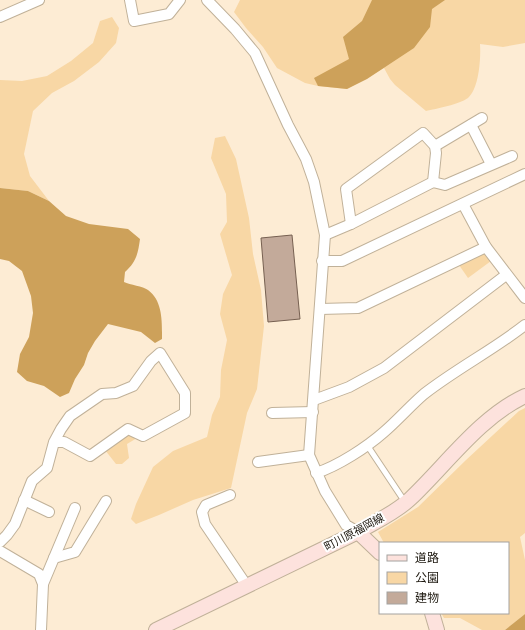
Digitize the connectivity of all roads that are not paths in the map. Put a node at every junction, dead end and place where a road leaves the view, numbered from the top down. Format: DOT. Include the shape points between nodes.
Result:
graph roads {
  1 [pos="39,0"];
  2 [pos="130,0"];
  3 [pos="180,0"];
  4 [pos="207,0"];
  5 [pos="0,17"];
  6 [pos="482,118"];
  7 [pos="471,125"];
  8 [pos="435,146"];
  9 [pos="512,156"];
  10 [pos="491,164"];
  11 [pos="525,174"];
  12 [pos="433,182"];
  13 [pos="463,204"];
  14 [pos="350,224"];
  15 [pos="325,235"];
  16 [pos="486,247"];
  17 [pos="322,260"];
  18 [pos="506,274"];
  19 [pos="525,298"];
  20 [pos="320,309"];
  21 [pos="525,325"];
  22 [pos="525,396"];
  23 [pos="314,400"];
  24 [pos="313,412"];
  25 [pos="272,413"];
  26 [pos="54,442"];
  27 [pos="366,445"];
  28 [pos="309,455"];
  29 [pos="258,462"];
  30 [pos="316,473"];
  31 [pos="230,495"];
  32 [pos="24,500"];
  33 [pos="106,501"];
  34 [pos="405,502"];
  35 [pos="75,508"];
  36 [pos="49,512"];
  37 [pos="358,532"];
  38 [pos="0,542"];
  39 [pos="0,551"];
  40 [pos="379,552"];
  41 [pos="54,558"];
  42 [pos="43,584"];
  43 [pos="247,586"];
  44 [pos="432,614"];
  45 [pos="41,630"];
  46 [pos="156,630"];
  47 [pos="437,630"];
  1 -- 5 [label="street"];
  2 -- 3 [label="street" via="134,21 169,14"];
  4 -- 15 [label="street" via="255,53 306,159 314,182"];
  6 -- 7 [label="street"];
  7 -- 8 [label="street"];
  7 -- 10 [label="street"];
  8 -- 12 [label="street"];
  8 -- 14 [label="street" via="423,133 346,189"];
  9 -- 10 [label="street"];
  10 -- 12 [label="street" via="445,186"];
  11 -- 13 [label="street"];
  12 -- 14 [label="street"];
  13 -- 16 [label="street"];
  13 -- 17 [label="street" via="342,261"];
  14 -- 15 [label="street"];
  15 -- 17 [label="street"];
  16 -- 18 [label="street"];
  16 -- 20 [label="street" via="358,308"];
  17 -- 20 [label="street"];
  18 -- 19 [label="street"];
  18 -- 23 [label="street" via="384,368 349,387"];
  20 -- 23 [label="street"];
  21 -- 27 [label="street" via="424,395 382,434"];
  22 -- 34 [label="main road, 町川原福岡線" via="494,415"];
  23 -- 24 [label="street"];
  24 -- 25 [label="street"];
  24 -- 28 [label="street"];
  26 -- 26 [label="street" via="70,416 102,394 116,393 133,386 160,353 185,392 185,413 143,436 128,429 90,456 64,442"];
  26 -- 32 [label="street" via="47,468 32,481"];
  27 -- 30 [label="street" via="348,458"];
  27 -- 34 [label="lane"];
  28 -- 29 [label="street"];
  28 -- 30 [label="street"];
  30 -- 37 [label="street" via="324,491 346,525"];
  31 -- 43 [label="street" via="206,505 202,512 205,524"];
  32 -- 36 [label="street"];
  32 -- 38 [label="street" via="15,524"];
  33 -- 41 [label="street" via="75,552"];
  34 -- 37 [label="main road, 町川原福岡線"];
  35 -- 41 [label="street"];
  37 -- 40 [label="main road"];
  37 -- 43 [label="main road, 町川原福岡線"];
  39 -- 42 [label="street" via="39,574"];
  41 -- 42 [label="street"];
  42 -- 45 [label="street"];
  43 -- 46 [label="main road, 町川原福岡線"];
  44 -- 47 [label="main road"];
}
